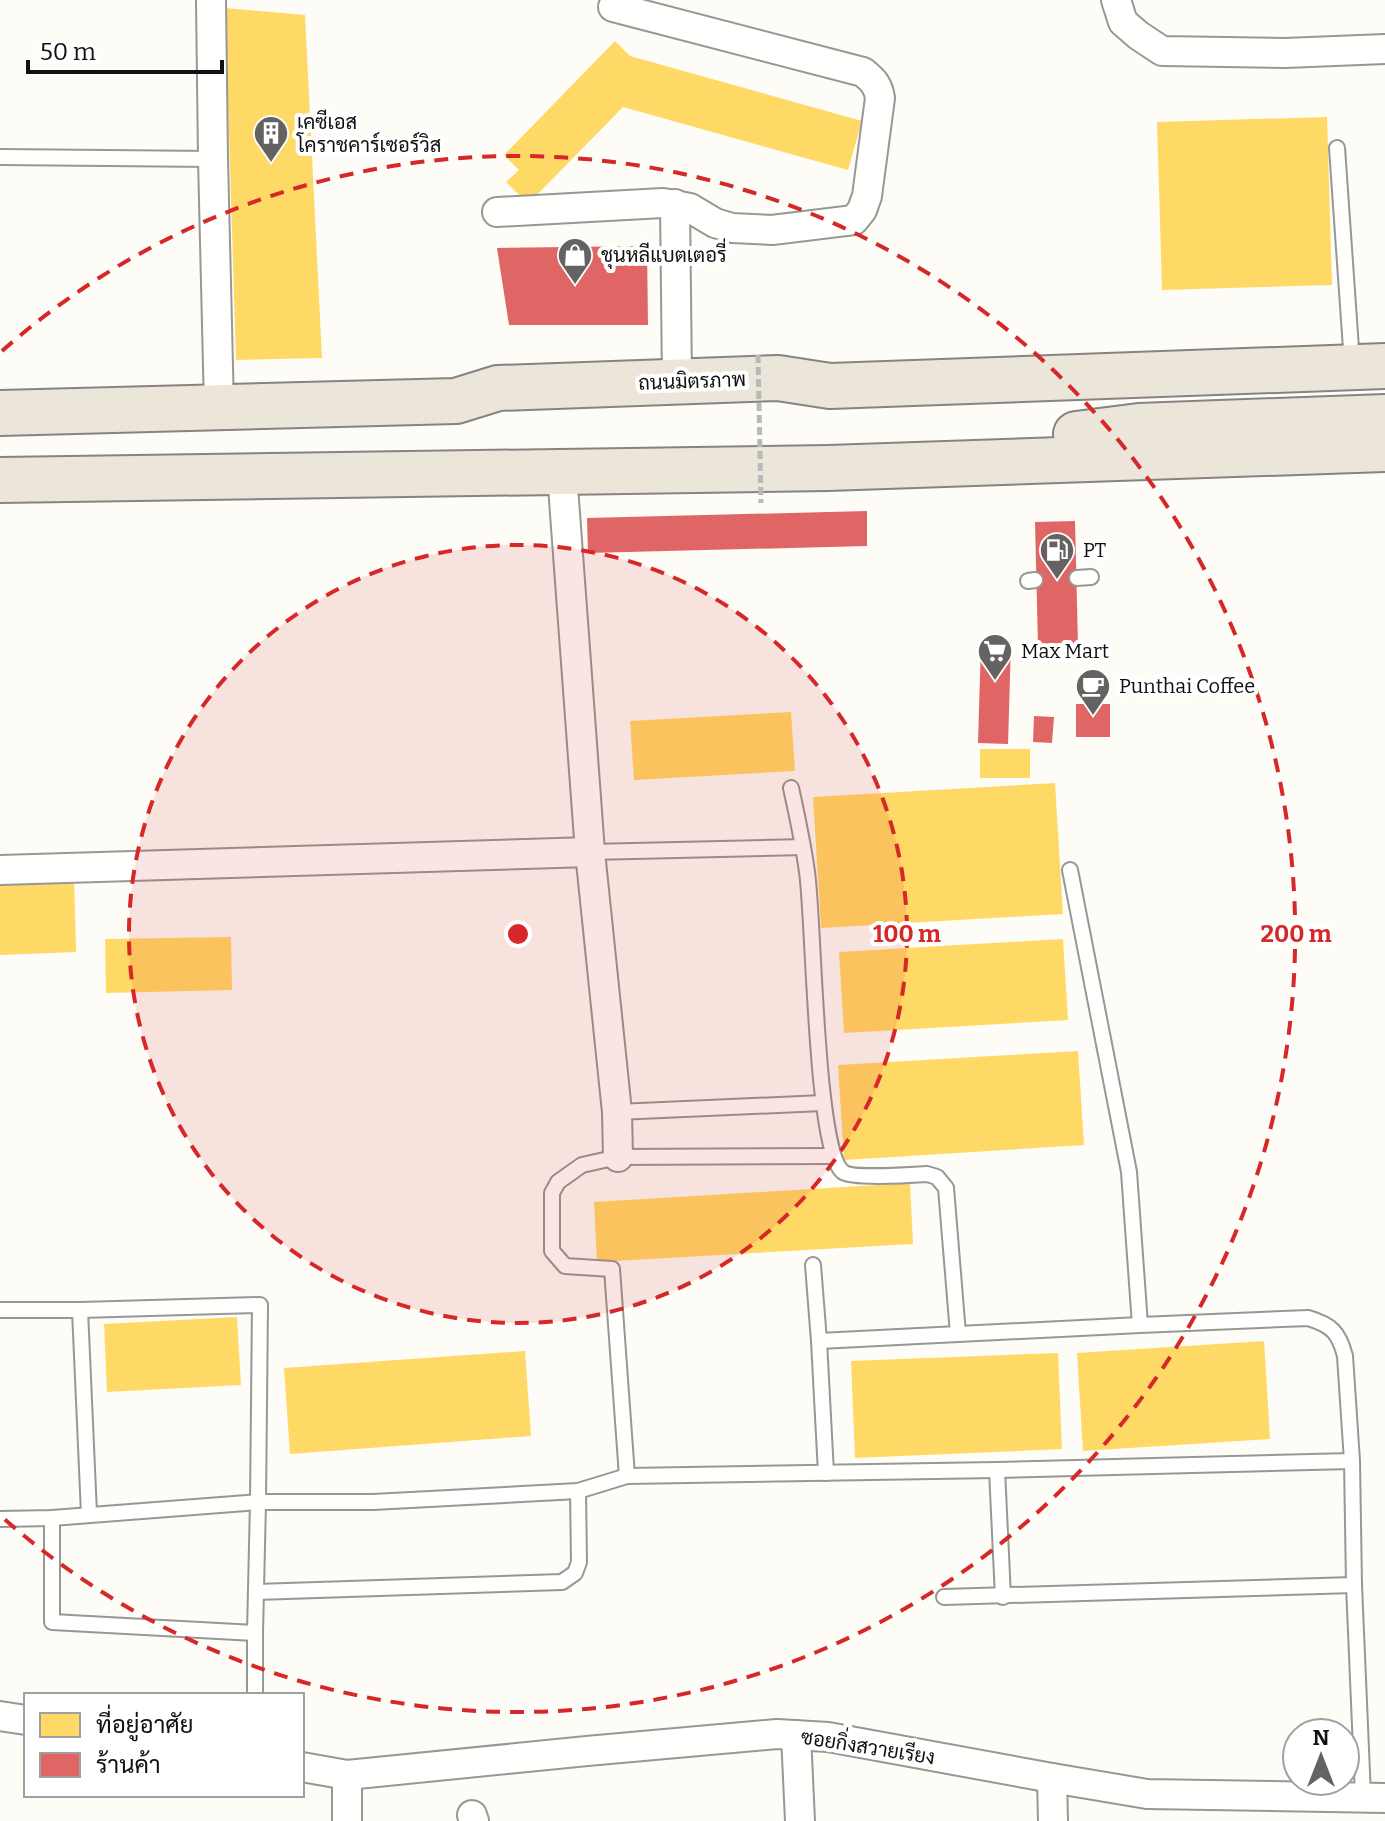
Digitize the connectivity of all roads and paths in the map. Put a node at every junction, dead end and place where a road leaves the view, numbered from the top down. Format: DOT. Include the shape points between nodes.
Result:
graph roads {
  1 [pos="211,0"];
  2 [pos="1116,0"];
  3 [pos="613,7"];
  4 [pos="1385,49"];
  5 [pos="1337,148"];
  6 [pos="0,157"];
  7 [pos="213,159"];
  8 [pos="675,204"];
  9 [pos="497,212"];
  10 [pos="758,355"];
  11 [pos="1369,366"];
  12 [pos="677,381"];
  13 [pos="219,408"];
  14 [pos="0,413"];
  15 [pos="1385,417"];
  16 [pos="1385,449"];
  17 [pos="828,468"];
  18 [pos="562,473"];
  19 [pos="0,480"];
  20 [pos="761,503"];
  21 [pos="791,788"];
  22 [pos="803,847"];
  23 [pos="590,852"];
  24 [pos="0,870"];
  25 [pos="1070,870"];
  26 [pos="823,1103"];
  27 [pos="617,1112"];
  28 [pos="833,1156"];
  29 [pos="618,1157"];
  30 [pos="813,1265"];
  31 [pos="0,1310"];
  32 [pos="80,1310"];
  33 [pos="1140,1325"];
  34 [pos="958,1334"];
  35 [pos="819,1341"];
  36 [pos="1352,1461"];
  37 [pos="997,1470"];
  38 [pos="826,1473"];
  39 [pos="627,1476"];
  40 [pos="578,1491"];
  41 [pos="258,1502"];
  42 [pos="89,1514"];
  43 [pos="52,1518"];
  44 [pos="0,1519"];
  45 [pos="1354,1585"];
  46 [pos="256,1592"];
  47 [pos="944,1597"];
  48 [pos="1003,1597"];
  49 [pos="255,1633"];
  50 [pos="255,1693"];
  51 [pos="796,1735"];
  52 [pos="304,1767"];
  53 [pos="347,1775"];
  54 [pos="1052,1778"];
  55 [pos="1371,1805"];
  56 [pos="347,1821"];
  57 [pos="800,1821"];
  58 [pos="1053,1821"];
  1 -- 7 [label="street"];
  2 -- 4 [label="street" via="1123,22 1162,51"];
  3 -- 8 [label="street" via="863,72 879,88 867,196 854,220 772,230 732,228"];
  5 -- 11 [label="lane"];
  6 -- 7 [label="lane"];
  7 -- 13 [label="street"];
  8 -- 9 [label="street"];
  8 -- 12 [label="street"];
  10 -- 20 [label="path, bridge"];
  11 -- 12 [label="highway, ถนนมิตรภาพ" via="830,386 778,378"];
  12 -- 13 [label="highway, ถนนมิตรภาพ" via="498,388 456,401"];
  13 -- 14 [label="highway, ถนนมิตรภาพ"];
  15 -- 17 [label="highway" via="1139,426"];
  16 -- 17 [label="highway"];
  17 -- 18 [label="highway"];
  18 -- 19 [label="highway"];
  18 -- 23 [label="street"];
  21 -- 22 [label="lane"];
  22 -- 23 [label="lane"];
  22 -- 26 [label="lane"];
  23 -- 24 [label="street"];
  23 -- 27 [label="street"];
  25 -- 33 [label="lane" via="1129,1172"];
  26 -- 27 [label="lane"];
  26 -- 28 [label="lane"];
  27 -- 29 [label="street"];
  28 -- 29 [label="lane"];
  28 -- 34 [label="lane" via="850,1176 927,1174 946,1188"];
  29 -- 39 [label="lane" via="582,1165 558,1182 552,1193 552,1251 565,1266 612,1269"];
  30 -- 35 [label="lane"];
  31 -- 32 [label="lane"];
  32 -- 41 [label="lane" via="260,1305"];
  32 -- 42 [label="lane"];
  33 -- 34 [label="lane"];
  33 -- 36 [label="lane" via="1308,1318 1322,1322 1341,1340 1345,1356"];
  34 -- 35 [label="lane"];
  35 -- 38 [label="lane"];
  36 -- 37 [label="lane"];
  36 -- 45 [label="lane"];
  37 -- 38 [label="lane"];
  37 -- 48 [label="lane"];
  38 -- 39 [label="lane"];
  39 -- 40 [label="lane"];
  40 -- 41 [label="lane"];
  40 -- 46 [label="lane" via="579,1562 575,1573 562,1582"];
  41 -- 42 [label="lane"];
  41 -- 46 [label="lane"];
  42 -- 43 [label="lane"];
  43 -- 44 [label="lane"];
  43 -- 49 [label="lane" via="52,1622"];
  45 -- 48 [label="lane"];
  45 -- 55 [label="lane"];
  46 -- 49 [label="lane"];
  47 -- 48 [label="lane"];
  49 -- 50 [label="lane"];
  51 -- 53 [label="street, ซอยกิ่งสวายเรียง"];
  51 -- 54 [label="street, ซอยกิ่งสวายเรียง"];
  51 -- 57 [label="street"];
  52 -- 53 [label="street, ซอยกิ่งสวายเรียง"];
  53 -- 56 [label="street"];
  54 -- 55 [label="street, ซอยกิ่งสวายเรียง" via="1147,1794"];
  54 -- 58 [label="street"];
}
